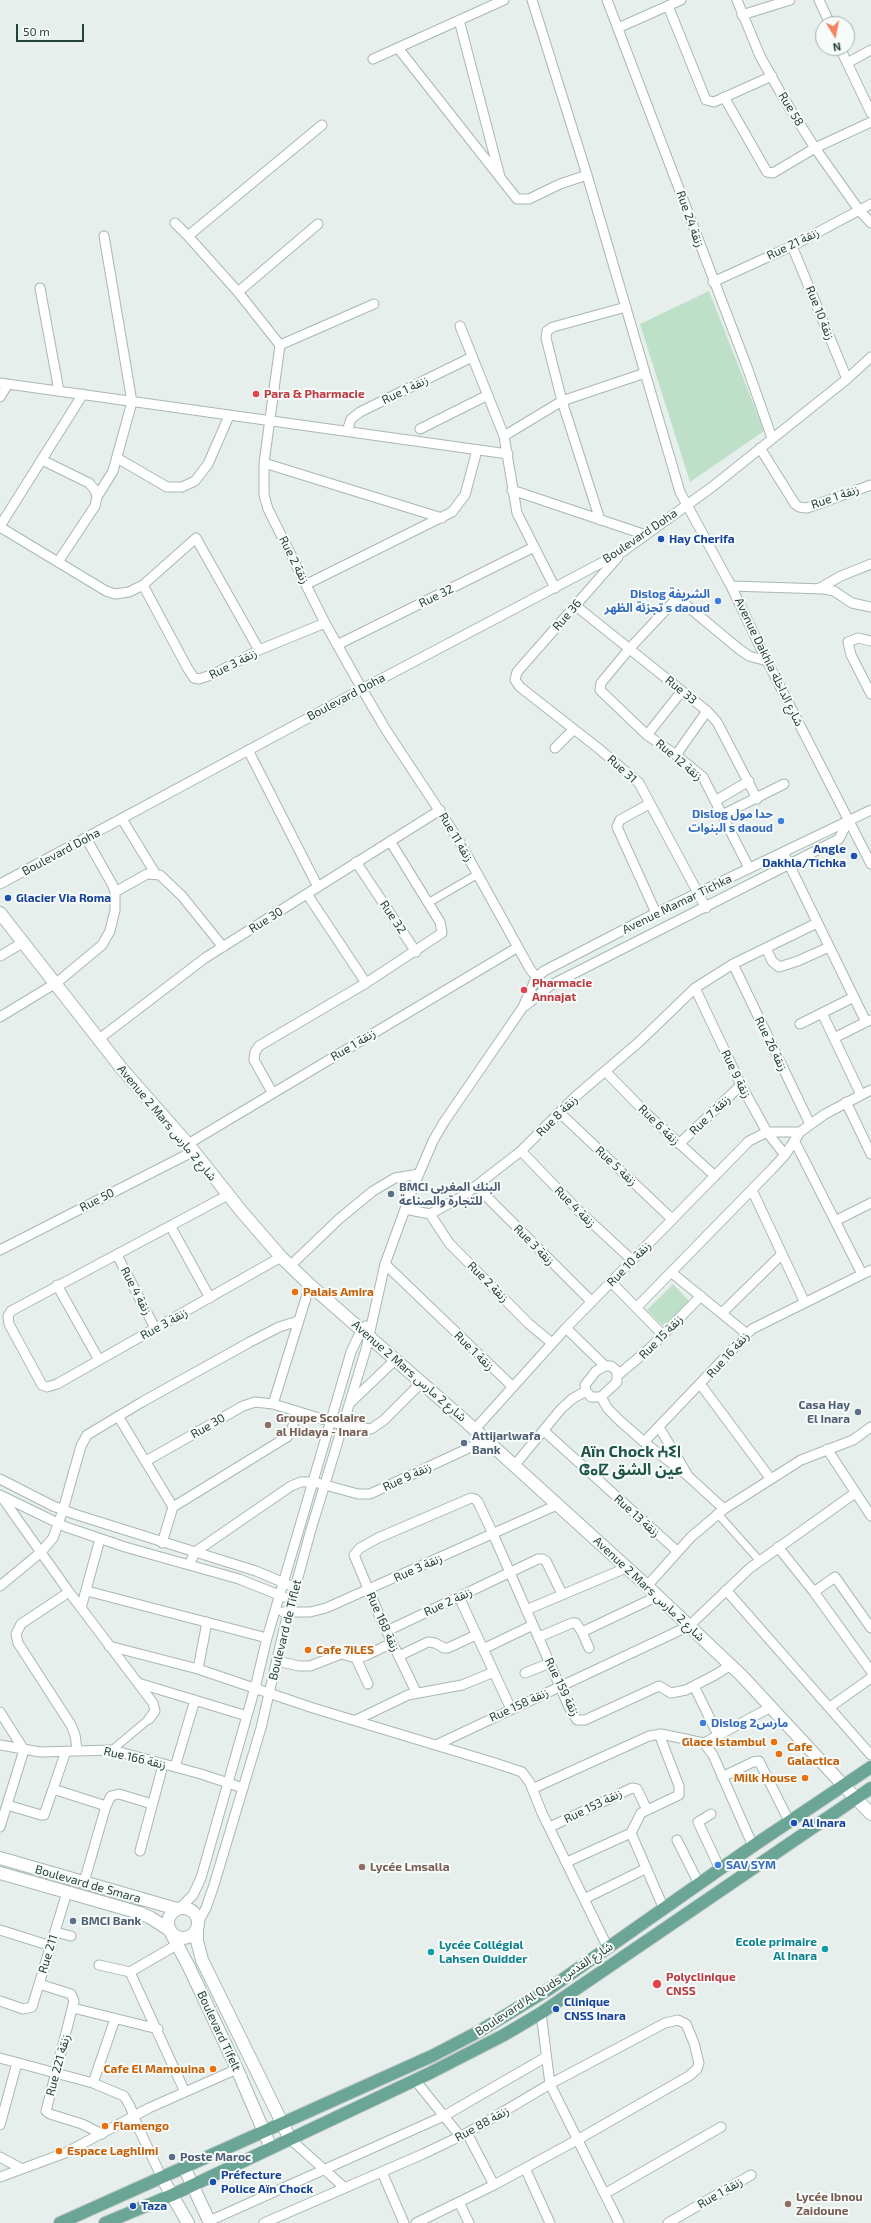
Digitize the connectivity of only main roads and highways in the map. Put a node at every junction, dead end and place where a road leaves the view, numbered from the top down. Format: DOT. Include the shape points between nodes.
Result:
graph roads {
  1 [pos="871,1767"];
  2 [pos="871,1788"];
  3 [pos="60,2223"];
  4 [pos="105,2223"];
  1 -- 3 [label="main road, Boulevard Al Quds شارع القدس" via="534,1998 478,2032 432,2056"];
  2 -- 4 [label="main road, Boulevard Al Quds شارع القدس" via="541,2013 474,2052 172,2195"];
}
